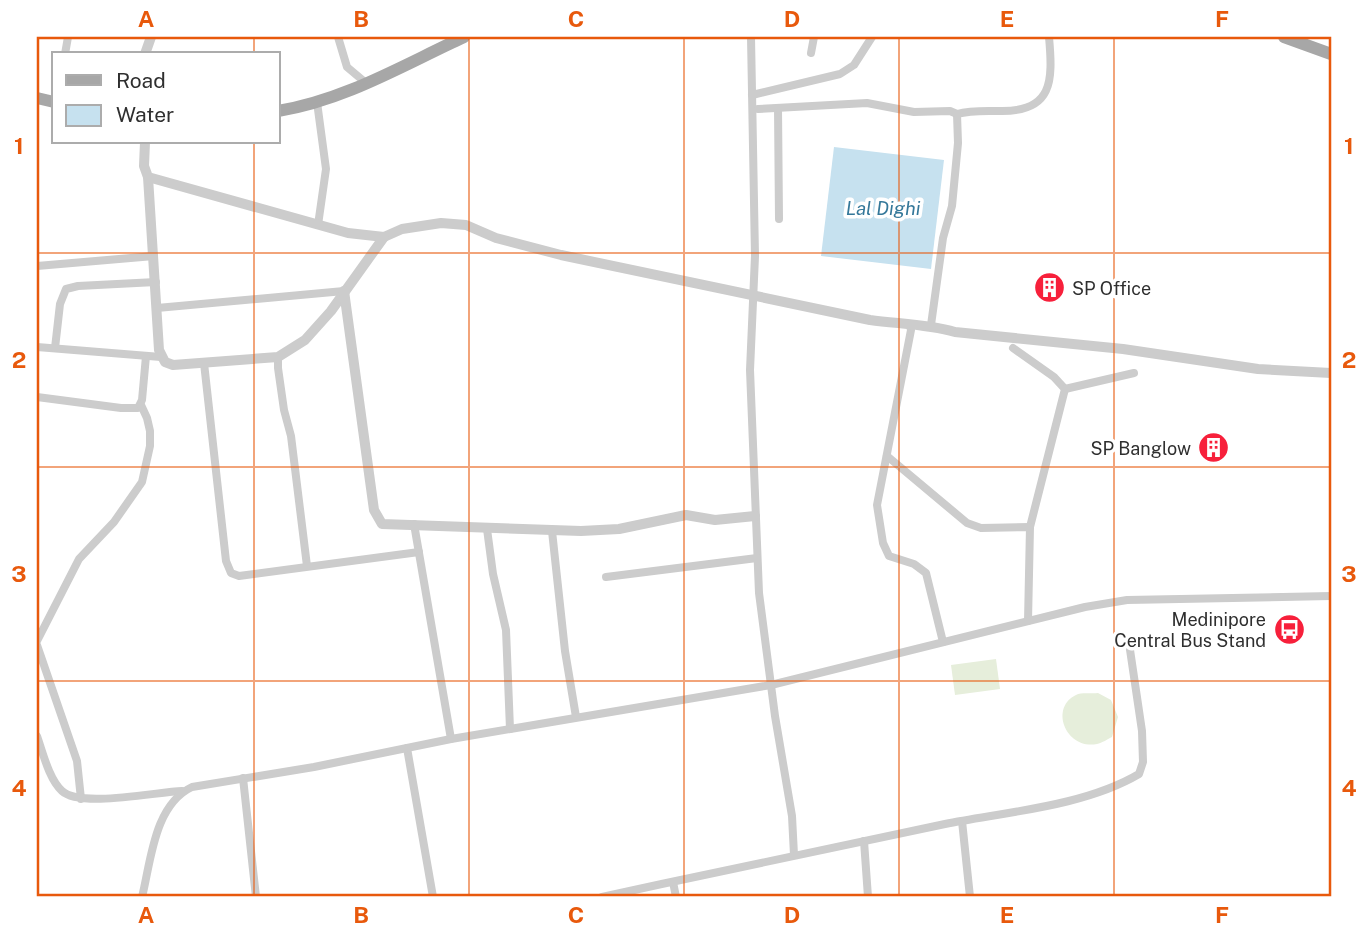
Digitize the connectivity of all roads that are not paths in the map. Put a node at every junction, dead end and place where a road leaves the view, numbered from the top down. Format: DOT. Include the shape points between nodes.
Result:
graph roads {
  1 [pos="338,37"];
  2 [pos="464,37"];
  3 [pos="751,37"];
  4 [pos="814,37"];
  5 [pos="872,37"];
  6 [pos="1049,37"];
  7 [pos="1284,37"];
  8 [pos="811,53"];
  9 [pos="1331,54"];
  10 [pos="366,83"];
  11 [pos="752,95"];
  12 [pos="317,102"];
  13 [pos="778,107"];
  14 [pos="758,109"];
  15 [pos="280,111"];
  16 [pos="957,114"];
  17 [pos="145,144"];
  18 [pos="148,177"];
  19 [pos="779,219"];
  20 [pos="318,225"];
  21 [pos="384,237"];
  22 [pos="154,256"];
  23 [pos="37,266"];
  24 [pos="156,282"];
  25 [pos="344,291"];
  26 [pos="753,297"];
  27 [pos="157,308"];
  28 [pos="931,325"];
  29 [pos="910,326"];
  30 [pos="37,347"];
  31 [pos="55,348"];
  32 [pos="1013,348"];
  33 [pos="146,356"];
  34 [pos="161,357"];
  35 [pos="278,357"];
  36 [pos="204,363"];
  37 [pos="1134,373"];
  38 [pos="1331,373"];
  39 [pos="1065,389"];
  40 [pos="37,397"];
  41 [pos="141,405"];
  42 [pos="887,457"];
  43 [pos="755,516"];
  44 [pos="414,524"];
  45 [pos="1030,527"];
  46 [pos="487,529"];
  47 [pos="552,531"];
  48 [pos="419,552"];
  49 [pos="757,558"];
  50 [pos="307,566"];
  51 [pos="606,577"];
  52 [pos="1331,596"];
  53 [pos="1028,621"];
  54 [pos="943,642"];
  55 [pos="37,643"];
  56 [pos="1129,643"];
  57 [pos="771,685"];
  58 [pos="576,717"];
  59 [pos="510,729"];
  60 [pos="37,736"];
  61 [pos="452,739"];
  62 [pos="407,748"];
  63 [pos="243,778"];
  64 [pos="182,791"];
  65 [pos="81,799"];
  66 [pos="962,821"];
  67 [pos="864,841"];
  68 [pos="794,855"];
  69 [pos="673,882"];
  70 [pos="142,897"];
  71 [pos="256,897"];
  72 [pos="433,897"];
  73 [pos="602,897"];
  74 [pos="676,897"];
  75 [pos="868,897"];
  76 [pos="970,897"];
  1 -- 10 [label="street" via="347,67"];
  2 -- 10 [label="main road"];
  3 -- 11 [label="street"];
  4 -- 8 [label="street"];
  5 -- 11 [label="street" via="854,65 840,74"];
  6 -- 16 [label="street" via="1048,81 1044,97 1034,106"];
  7 -- 9 [label="main road"];
  10 -- 12 [label="main road"];
  11 -- 26 [label="street"];
  12 -- 15 [label="main road"];
  12 -- 20 [label="street" via="327,169"];
  13 -- 14 [label="street"];
  13 -- 16 [label="street" via="867,103"];
  13 -- 19 [label="street"];
  16 -- 28 [label="street" via="952,206"];
  17 -- 18 [label="street"];
  18 -- 20 [label="street"];
  18 -- 22 [label="street"];
  20 -- 21 [label="street"];
  21 -- 25 [label="street"];
  21 -- 26 [label="street" via="441,223 466,225 561,255"];
  22 -- 23 [label="street"];
  22 -- 24 [label="street"];
  24 -- 27 [label="street"];
  24 -- 31 [label="street" via="66,289"];
  25 -- 27 [label="street"];
  25 -- 35 [label="street" via="305,340"];
  25 -- 44 [label="street" via="374,510 382,524"];
  26 -- 29 [label="street"];
  26 -- 43 [label="street" via="750,370"];
  27 -- 34 [label="street"];
  28 -- 29 [label="street"];
  28 -- 38 [label="street" via="955,332 1258,369"];
  29 -- 42 [label="street"];
  30 -- 31 [label="street"];
  31 -- 33 [label="street"];
  32 -- 39 [label="street"];
  33 -- 34 [label="street"];
  33 -- 41 [label="street"];
  34 -- 36 [label="street" via="173,365"];
  35 -- 36 [label="street"];
  35 -- 50 [label="street"];
  36 -- 50 [label="street" via="228,568 239,576"];
  37 -- 39 [label="street"];
  39 -- 45 [label="street"];
  40 -- 41 [label="street" via="132,409"];
  41 -- 55 [label="street" via="150,431 142,482 114,522 79,559"];
  42 -- 45 [label="street" via="967,523 981,528"];
  42 -- 54 [label="street" via="877,505 883,543 889,556 926,573"];
  43 -- 47 [label="street" via="715,520 686,516 619,529"];
  43 -- 49 [label="street"];
  44 -- 46 [label="street"];
  44 -- 48 [label="street"];
  45 -- 53 [label="street"];
  46 -- 47 [label="street"];
  46 -- 59 [label="street" via="506,630"];
  47 -- 58 [label="street"];
  48 -- 50 [label="street"];
  48 -- 61 [label="street"];
  49 -- 51 [label="street"];
  49 -- 57 [label="street"];
  52 -- 53 [label="street" via="1127,600"];
  53 -- 54 [label="street"];
  54 -- 57 [label="street"];
  55 -- 65 [label="street" via="77,761"];
  56 -- 66 [label="street" via="1142,731 1139,774 1118,786 1059,803"];
  57 -- 58 [label="street"];
  57 -- 68 [label="street"];
  58 -- 59 [label="street"];
  59 -- 61 [label="street"];
  60 -- 65 [label="street" via="60,789"];
  61 -- 62 [label="street"];
  62 -- 63 [label="street"];
  62 -- 72 [label="street"];
  63 -- 64 [label="street"];
  63 -- 71 [label="street"];
  64 -- 65 [label="street"];
  64 -- 70 [label="street" via="159,827"];
  66 -- 67 [label="street"];
  66 -- 76 [label="street"];
  67 -- 68 [label="street"];
  67 -- 75 [label="street"];
  68 -- 69 [label="street"];
  69 -- 73 [label="street"];
  69 -- 74 [label="street"];
}
